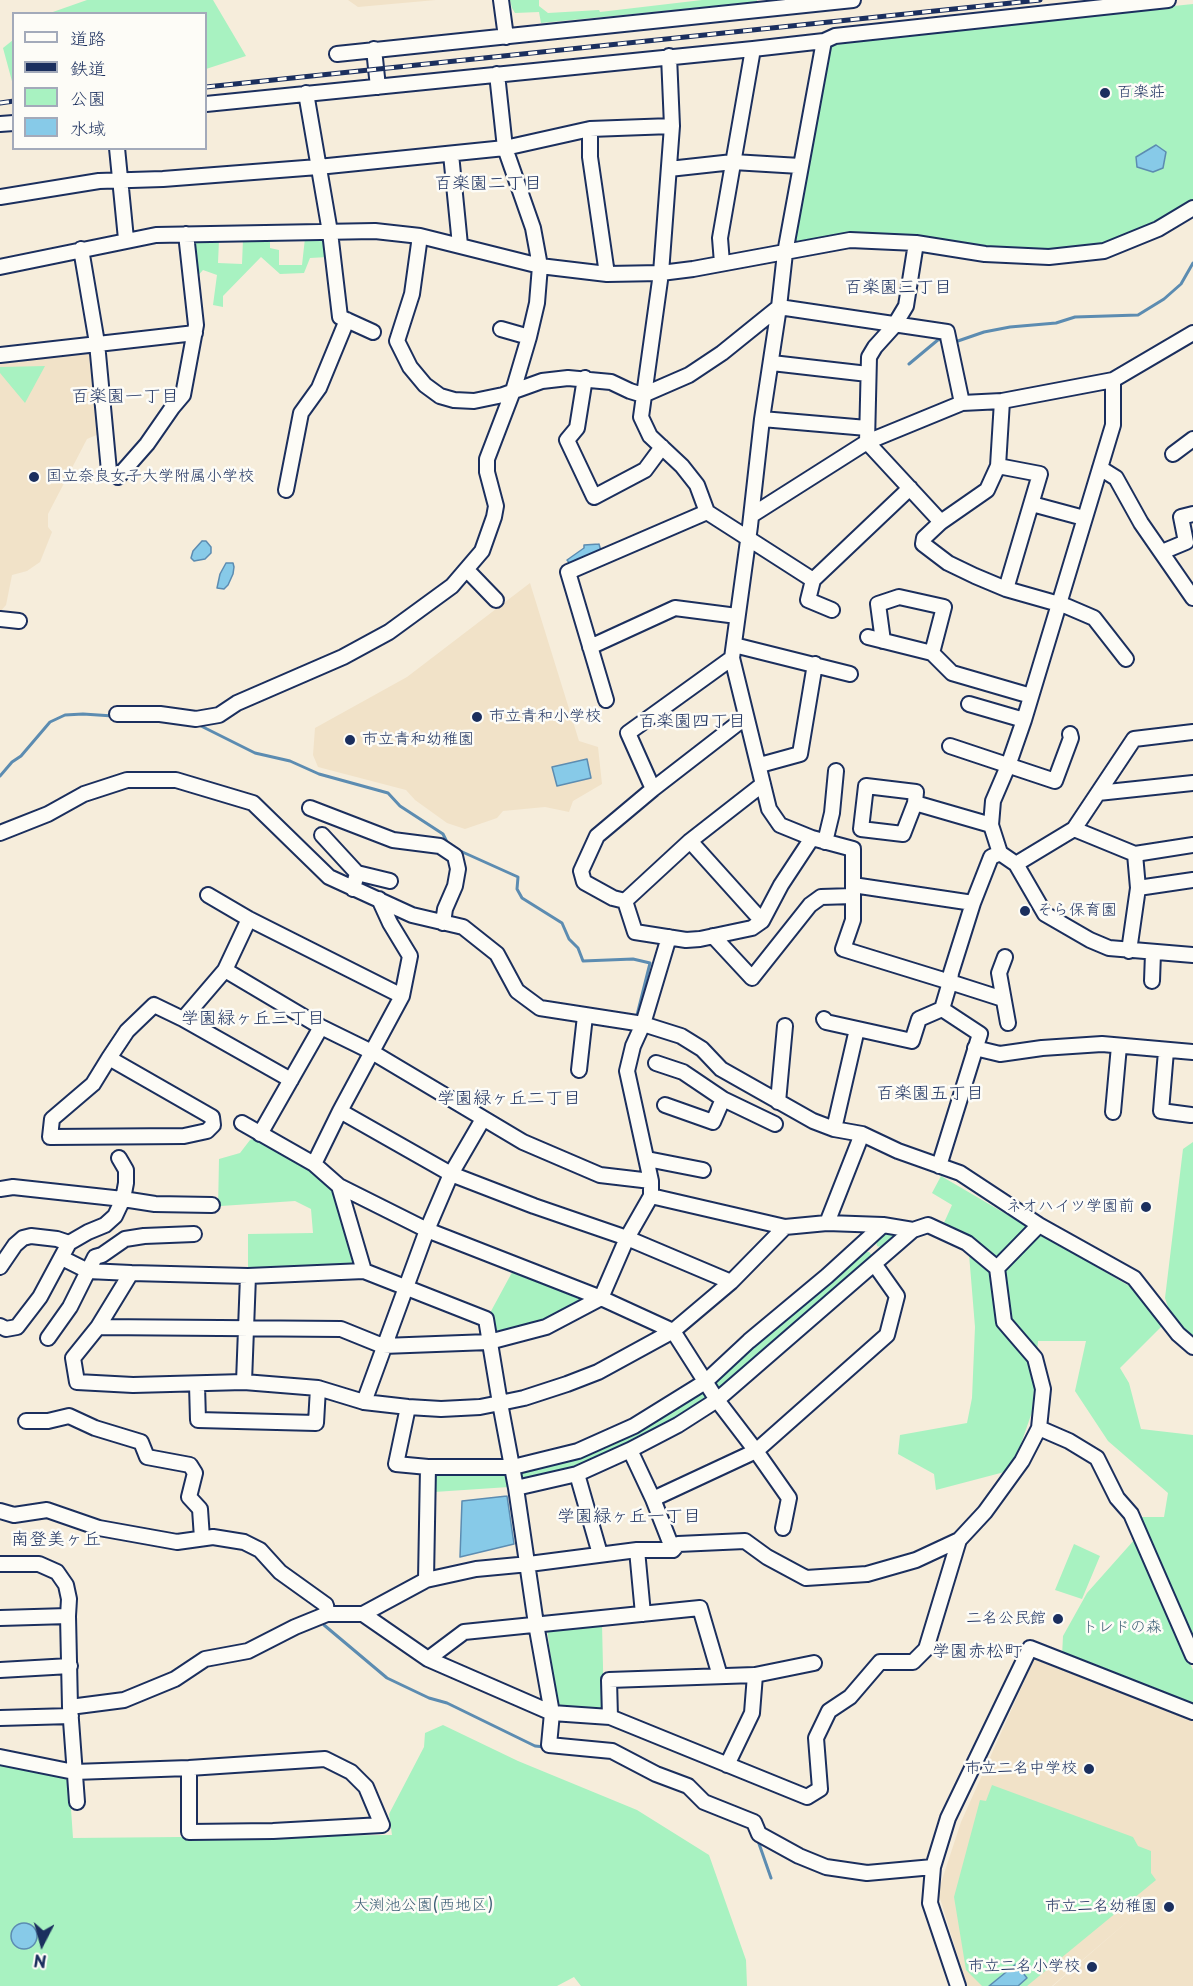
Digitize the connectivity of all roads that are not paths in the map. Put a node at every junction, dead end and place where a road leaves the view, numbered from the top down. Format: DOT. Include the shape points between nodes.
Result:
graph roads {
  1 [pos="501,0"];
  2 [pos="853,0"];
  3 [pos="1168,0"];
  4 [pos="786,4"];
  5 [pos="506,37"];
  6 [pos="824,41"];
  7 [pos="374,49"];
  8 [pos="753,49"];
  9 [pos="337,54"];
  10 [pos="669,56"];
  11 [pos="497,74"];
  12 [pos="378,87"];
  13 [pos="306,93"];
  14 [pos="207,104"];
  15 [pos="672,126"];
  16 [pos="590,129"];
  17 [pos="505,148"];
  18 [pos="117,150"];
  19 [pos="451,154"];
  20 [pos="733,162"];
  21 [pos="800,166"];
  22 [pos="318,167"];
  23 [pos="669,168"];
  24 [pos="120,180"];
  25 [pos="0,197"];
  26 [pos="1193,208"];
  27 [pos="330,232"];
  28 [pos="186,234"];
  29 [pos="420,236"];
  30 [pos="126,239"];
  31 [pos="916,243"];
  32 [pos="460,245"];
  33 [pos="81,249"];
  34 [pos="785,253"];
  35 [pos="722,263"];
  36 [pos="540,266"];
  37 [pos="0,267"];
  38 [pos="661,273"];
  39 [pos="607,274"];
  40 [pos="779,307"];
  41 [pos="346,320"];
  42 [pos="894,326"];
  43 [pos="501,330"];
  44 [pos="373,332"];
  45 [pos="195,333"];
  46 [pos="1193,333"];
  47 [pos="529,337"];
  48 [pos="97,343"];
  49 [pos="0,355"];
  50 [pos="772,363"];
  51 [pos="868,374"];
  52 [pos="585,378"];
  53 [pos="1113,380"];
  54 [pos="513,391"];
  55 [pos="643,395"];
  56 [pos="1002,401"];
  57 [pos="962,404"];
  58 [pos="762,419"];
  59 [pos="867,435"];
  60 [pos="1193,439"];
  61 [pos="662,447"];
  62 [pos="1173,454"];
  63 [pos="998,466"];
  64 [pos="1100,468"];
  65 [pos="910,488"];
  66 [pos="286,490"];
  67 [pos="1032,504"];
  68 [pos="707,512"];
  69 [pos="1193,514"];
  70 [pos="752,515"];
  71 [pos="1084,518"];
  72 [pos="941,522"];
  73 [pos="748,540"];
  74 [pos="1162,552"];
  75 [pos="467,570"];
  76 [pos="813,580"];
  77 [pos="1006,588"];
  78 [pos="1193,598"];
  79 [pos="496,600"];
  80 [pos="1061,604"];
  81 [pos="832,610"];
  82 [pos="737,616"];
  83 [pos="0,619"];
  84 [pos="19,621"];
  85 [pos="868,637"];
  86 [pos="883,641"];
  87 [pos="590,647"];
  88 [pos="733,651"];
  89 [pos="932,653"];
  90 [pos="1126,659"];
  91 [pos="815,664"];
  92 [pos="850,674"];
  93 [pos="1032,696"];
  94 [pos="606,700"];
  95 [pos="969,704"];
  96 [pos="117,714"];
  97 [pos="746,717"];
  98 [pos="1024,720"];
  99 [pos="1193,732"];
  100 [pos="1070,734"];
  101 [pos="950,746"];
  102 [pos="760,765"];
  103 [pos="1008,766"];
  104 [pos="836,771"];
  105 [pos="1193,783"];
  106 [pos="763,784"];
  107 [pos="653,789"];
  108 [pos="1098,793"];
  109 [pos="915,803"];
  110 [pos="310,808"];
  111 [pos="991,825"];
  112 [pos="1074,829"];
  113 [pos="0,832"];
  114 [pos="322,835"];
  115 [pos="818,840"];
  116 [pos="690,841"];
  117 [pos="1193,845"];
  118 [pos="1000,853"];
  119 [pos="1134,854"];
  120 [pos="1016,864"];
  121 [pos="357,873"];
  122 [pos="1193,880"];
  123 [pos="390,881"];
  124 [pos="1138,888"];
  125 [pos="353,889"];
  126 [pos="853,891"];
  127 [pos="208,895"];
  128 [pos="379,899"];
  129 [pos="625,901"];
  130 [pos="974,903"];
  131 [pos="249,919"];
  132 [pos="762,921"];
  133 [pos="443,923"];
  134 [pos="713,936"];
  135 [pos="669,937"];
  136 [pos="1129,951"];
  137 [pos="1153,953"];
  138 [pos="1193,955"];
  139 [pos="1005,957"];
  140 [pos="225,969"];
  141 [pos="1152,981"];
  142 [pos="950,982"];
  143 [pos="402,996"];
  144 [pos="1003,999"];
  145 [pos="942,1009"];
  146 [pos="585,1016"];
  147 [pos="183,1019"];
  148 [pos="824,1019"];
  149 [pos="1008,1023"];
  150 [pos="643,1024"];
  151 [pos="785,1026"];
  152 [pos="321,1027"];
  153 [pos="857,1029"];
  154 [pos="1119,1046"];
  155 [pos="975,1048"];
  156 [pos="1166,1051"];
  157 [pos="372,1052"];
  158 [pos="1193,1052"];
  159 [pos="109,1058"];
  160 [pos="656,1063"];
  161 [pos="721,1069"];
  162 [pos="579,1070"];
  163 [pos="291,1080"];
  164 [pos="709,1089"];
  165 [pos="723,1099"];
  166 [pos="777,1102"];
  167 [pos="664,1105"];
  168 [pos="340,1111"];
  169 [pos="1113,1112"];
  170 [pos="1191,1115"];
  171 [pos="483,1119"];
  172 [pos="242,1124"];
  173 [pos="775,1124"];
  174 [pos="834,1129"];
  175 [pos="260,1134"];
  176 [pos="862,1134"];
  177 [pos="119,1158"];
  178 [pos="647,1159"];
  179 [pos="314,1164"];
  180 [pos="939,1166"];
  181 [pos="703,1170"];
  182 [pos="451,1174"];
  183 [pos="651,1181"];
  184 [pos="339,1186"];
  185 [pos="0,1189"];
  186 [pos="651,1196"];
  187 [pos="123,1199"];
  188 [pos="212,1205"];
  189 [pos="827,1223"];
  190 [pos="883,1225"];
  191 [pos="1039,1225"];
  192 [pos="785,1227"];
  193 [pos="427,1230"];
  194 [pos="913,1230"];
  195 [pos="194,1234"];
  196 [pos="627,1238"];
  197 [pos="69,1244"];
  198 [pos="62,1258"];
  199 [pos="875,1265"];
  200 [pos="0,1267"];
  201 [pos="997,1268"];
  202 [pos="364,1270"];
  203 [pos="88,1271"];
  204 [pos="131,1273"];
  205 [pos="248,1276"];
  206 [pos="731,1281"];
  207 [pos="406,1287"];
  208 [pos="601,1298"];
  209 [pos="0,1326"];
  210 [pos="98,1327"];
  211 [pos="246,1329"];
  212 [pos="673,1331"];
  213 [pos="48,1338"];
  214 [pos="489,1342"];
  215 [pos="383,1347"];
  216 [pos="1193,1347"];
  217 [pos="244,1382"];
  218 [pos="705,1382"];
  219 [pos="196,1384"];
  220 [pos="318,1388"];
  221 [pos="717,1400"];
  222 [pos="364,1402"];
  223 [pos="500,1403"];
  224 [pos="408,1407"];
  225 [pos="26,1421"];
  226 [pos="1039,1428"];
  227 [pos="630,1450"];
  228 [pos="756,1451"];
  229 [pos="428,1467"];
  230 [pos="513,1467"];
  231 [pos="577,1473"];
  232 [pos="516,1488"];
  233 [pos="653,1499"];
  234 [pos="0,1511"];
  235 [pos="783,1528"];
  236 [pos="202,1538"];
  237 [pos="959,1540"];
  238 [pos="637,1550"];
  239 [pos="673,1550"];
  240 [pos="600,1554"];
  241 [pos="0,1564"];
  242 [pos="528,1564"];
  243 [pos="426,1580"];
  244 [pos="327,1614"];
  245 [pos="363,1614"];
  246 [pos="644,1614"];
  247 [pos="68,1616"];
  248 [pos="0,1618"];
  249 [pos="536,1624"];
  250 [pos="1193,1656"];
  251 [pos="428,1659"];
  252 [pos="814,1663"];
  253 [pos="70,1666"];
  254 [pos="0,1670"];
  255 [pos="755,1675"];
  256 [pos="720,1676"];
  257 [pos="71,1711"];
  258 [pos="1193,1712"];
  259 [pos="552,1713"];
  260 [pos="610,1717"];
  261 [pos="0,1718"];
  262 [pos="0,1757"];
  263 [pos="727,1765"];
  264 [pos="189,1768"];
  265 [pos="74,1772"];
  266 [pos="77,1802"];
  267 [pos="933,1867"];
  268 [pos="958,1986"];
  1 -- 5 [label="street"];
  2 -- 4 [label="street"];
  3 -- 6 [label="street" via="835,36"];
  4 -- 5 [label="street"];
  5 -- 7 [label="street"];
  6 -- 8 [label="street"];
  6 -- 21 [label="street"];
  7 -- 9 [label="street"];
  7 -- 12 [label="street"];
  8 -- 10 [label="street"];
  8 -- 20 [label="street"];
  10 -- 11 [label="street"];
  10 -- 15 [label="street"];
  11 -- 12 [label="street"];
  11 -- 17 [label="street"];
  12 -- 13 [label="street"];
  13 -- 14 [label="street"];
  13 -- 22 [label="street"];
  15 -- 16 [label="street"];
  15 -- 23 [label="street"];
  16 -- 17 [label="street"];
  16 -- 39 [label="street" via="590,157"];
  17 -- 19 [label="street"];
  17 -- 36 [label="street" via="533,228"];
  18 -- 24 [label="street"];
  19 -- 22 [label="street"];
  19 -- 32 [label="street"];
  20 -- 21 [label="street"];
  20 -- 23 [label="street"];
  20 -- 35 [label="street" via="720,238"];
  21 -- 34 [label="street"];
  22 -- 24 [label="street"];
  22 -- 27 [label="street"];
  23 -- 38 [label="street"];
  24 -- 25 [label="street" via="69,184"];
  24 -- 30 [label="street"];
  26 -- 31 [label="street" via="1158,229 1104,251 1049,257 985,254"];
  27 -- 28 [label="street"];
  27 -- 29 [label="street"];
  27 -- 41 [label="street" via="340,317"];
  28 -- 30 [label="street"];
  28 -- 45 [label="street"];
  29 -- 32 [label="street"];
  29 -- 54 [label="street" via="412,294 397,341 410,367 425,385 454,400 474,401"];
  30 -- 33 [label="street"];
  31 -- 34 [label="street" via="850,240"];
  31 -- 42 [label="street" via="906,306"];
  32 -- 36 [label="street"];
  33 -- 37 [label="street"];
  33 -- 48 [label="street"];
  34 -- 35 [label="street"];
  34 -- 40 [label="street"];
  35 -- 38 [label="street"];
  36 -- 39 [label="street"];
  36 -- 47 [label="street"];
  38 -- 39 [label="street"];
  38 -- 55 [label="street"];
  40 -- 42 [label="street"];
  40 -- 50 [label="street"];
  40 -- 55 [label="street" via="689,375"];
  41 -- 44 [label="street"];
  41 -- 66 [label="street" via="319,388 300,413"];
  42 -- 51 [label="street" via="869,357"];
  42 -- 57 [label="street" via="947,332"];
  43 -- 47 [label="street"];
  45 -- 48 [label="street"];
  45 -- 48 [label="street" via="183,395 118,477 109,471"];
  46 -- 53 [label="street"];
  47 -- 54 [label="street"];
  48 -- 49 [label="street"];
  50 -- 51 [label="street"];
  50 -- 58 [label="street"];
  51 -- 59 [label="street"];
  52 -- 54 [label="street" via="542,381"];
  52 -- 55 [label="street" via="611,382"];
  52 -- 61 [label="street" via="577,428 567,440 594,497 645,470"];
  53 -- 56 [label="street"];
  53 -- 64 [label="street" via="1113,425"];
  54 -- 75 [label="street" via="488,459 495,497 494,517 482,551"];
  55 -- 61 [label="street" via="641,417 650,436"];
  56 -- 57 [label="street"];
  56 -- 63 [label="street"];
  57 -- 59 [label="street"];
  58 -- 59 [label="street"];
  58 -- 70 [label="street"];
  59 -- 65 [label="street"];
  59 -- 70 [label="street"];
  60 -- 62 [label="street"];
  61 -- 68 [label="street" via="697,485"];
  63 -- 67 [label="street" via="1040,474"];
  63 -- 72 [label="street" via="987,490"];
  64 -- 71 [label="street"];
  64 -- 74 [label="street" via="1116,478"];
  65 -- 72 [label="street"];
  65 -- 76 [label="street"];
  67 -- 71 [label="street"];
  67 -- 77 [label="street"];
  68 -- 73 [label="street"];
  68 -- 87 [label="street" via="568,573"];
  69 -- 74 [label="street" via="1180,517 1186,542"];
  70 -- 73 [label="street"];
  71 -- 80 [label="street"];
  72 -- 77 [label="street" via="924,538 923,544 948,563"];
  73 -- 76 [label="street"];
  73 -- 82 [label="street"];
  74 -- 78 [label="street"];
  75 -- 79 [label="street"];
  75 -- 96 [label="street" via="452,586 389,632 219,715 196,719"];
  76 -- 81 [label="street" via="808,600"];
  77 -- 80 [label="street"];
  80 -- 90 [label="street" via="1094,618"];
  80 -- 93 [label="street"];
  82 -- 87 [label="street" via="675,608"];
  82 -- 88 [label="street"];
  83 -- 84 [label="street"];
  85 -- 86 [label="street"];
  86 -- 89 [label="street"];
  86 -- 89 [label="street" via="878,604 899,597 944,607"];
  87 -- 94 [label="street"];
  88 -- 91 [label="street"];
  88 -- 97 [label="street"];
  88 -- 107 [label="street" via="628,733"];
  89 -- 93 [label="street" via="952,673"];
  91 -- 92 [label="street"];
  91 -- 102 [label="street" via="800,754"];
  93 -- 98 [label="street"];
  95 -- 98 [label="street"];
  97 -- 102 [label="street"];
  97 -- 107 [label="street"];
  98 -- 103 [label="street"];
  99 -- 108 [label="street" via="1134,740"];
  100 -- 103 [label="street" via="1054,781"];
  101 -- 103 [label="street"];
  102 -- 106 [label="street"];
  103 -- 111 [label="street" via="993,801"];
  104 -- 115 [label="street" via="832,813"];
  105 -- 108 [label="street"];
  106 -- 115 [label="street" via="769,809 780,825"];
  106 -- 116 [label="street"];
  107 -- 129 [label="street" via="597,836 581,871 584,882"];
  108 -- 112 [label="street"];
  109 -- 109 [label="street" via="916,792 866,786 861,829 903,834"];
  109 -- 111 [label="street"];
  110 -- 133 [label="street" via="393,840 440,846 455,856 455,886"];
  111 -- 118 [label="street"];
  112 -- 119 [label="street"];
  112 -- 120 [label="street"];
  113 -- 125 [label="street" via="106,786 127,780 176,780 253,802 330,877"];
  114 -- 121 [label="street"];
  115 -- 126 [label="street" via="852,849"];
  115 -- 132 [label="street" via="781,885"];
  116 -- 129 [label="street"];
  116 -- 132 [label="street"];
  117 -- 119 [label="street"];
  118 -- 120 [label="street"];
  118 -- 130 [label="street" via="991,857"];
  119 -- 124 [label="street"];
  120 -- 136 [label="street" via="1045,914 1090,940"];
  121 -- 123 [label="street"];
  121 -- 125 [label="street"];
  122 -- 124 [label="street"];
  124 -- 136 [label="street"];
  125 -- 128 [label="street"];
  126 -- 130 [label="street"];
  126 -- 134 [label="street" via="820,897 810,905 752,978"];
  126 -- 142 [label="street" via="853,920 843,949"];
  127 -- 131 [label="street"];
  128 -- 133 [label="street" via="412,915"];
  128 -- 143 [label="street" via="410,956"];
  129 -- 135 [label="street" via="635,932"];
  130 -- 142 [label="street"];
  131 -- 140 [label="street"];
  131 -- 143 [label="street"];
  132 -- 134 [label="street" via="752,928"];
  133 -- 146 [label="street" via="463,927 497,954 517,991 540,1008"];
  134 -- 135 [label="street" via="686,940"];
  135 -- 150 [label="street"];
  136 -- 137 [label="street"];
  137 -- 138 [label="street"];
  137 -- 141 [label="street"];
  139 -- 144 [label="street" via="999,973"];
  140 -- 147 [label="street"];
  140 -- 152 [label="street"];
  142 -- 144 [label="street"];
  142 -- 145 [label="street"];
  143 -- 157 [label="street"];
  144 -- 149 [label="street"];
  145 -- 153 [label="street" via="919,1019 912,1041"];
  145 -- 155 [label="street" via="980,1034"];
  146 -- 150 [label="street"];
  146 -- 162 [label="street"];
  147 -- 159 [label="street" via="154,1005 127,1031"];
  147 -- 163 [label="street"];
  148 -- 153 [label="street"];
  150 -- 161 [label="street" via="681,1036 702,1049"];
  150 -- 178 [label="street" via="627,1071"];
  151 -- 166 [label="street"];
  152 -- 157 [label="street"];
  152 -- 163 [label="street"];
  153 -- 174 [label="street"];
  154 -- 155 [label="street" via="1052,1047 1000,1054"];
  154 -- 156 [label="street"];
  154 -- 169 [label="street"];
  155 -- 180 [label="street"];
  156 -- 158 [label="street"];
  156 -- 170 [label="street" via="1161,1111"];
  157 -- 168 [label="street"];
  157 -- 171 [label="street"];
  159 -- 159 [label="street" via="196,1107 212,1118 213,1125 207,1131 184,1136 51,1137 52,1119 93,1084"];
  160 -- 164 [label="street" via="683,1072"];
  161 -- 164 [label="street"];
  161 -- 166 [label="street"];
  163 -- 175 [label="street"];
  164 -- 165 [label="street"];
  165 -- 167 [label="street" via="713,1122"];
  165 -- 173 [label="street"];
  166 -- 174 [label="street"];
  168 -- 179 [label="street"];
  168 -- 182 [label="street"];
  171 -- 182 [label="street"];
  171 -- 183 [label="street" via="523,1142 600,1175"];
  172 -- 175 [label="street"];
  174 -- 176 [label="street"];
  175 -- 179 [label="street"];
  176 -- 180 [label="street"];
  176 -- 189 [label="street"];
  177 -- 187 [label="street" via="126,1170"];
  178 -- 181 [label="street"];
  178 -- 183 [label="street"];
  179 -- 184 [label="street"];
  180 -- 191 [label="street" via="960,1173"];
  182 -- 193 [label="street"];
  182 -- 196 [label="street"];
  183 -- 186 [label="street"];
  184 -- 193 [label="street"];
  184 -- 202 [label="street"];
  185 -- 187 [label="street" via="13,1187"];
  186 -- 192 [label="street"];
  186 -- 196 [label="street"];
  187 -- 188 [label="street"];
  187 -- 197 [label="street" via="115,1216 105,1225"];
  189 -- 190 [label="street"];
  189 -- 192 [label="street"];
  190 -- 194 [label="street"];
  190 -- 218 [label="street"];
  191 -- 201 [label="street"];
  191 -- 216 [label="street" via="1134,1278"];
  192 -- 206 [label="street"];
  193 -- 207 [label="street"];
  193 -- 208 [label="street"];
  194 -- 199 [label="street"];
  194 -- 201 [label="street" via="928,1225 967,1243"];
  195 -- 203 [label="street" via="125,1239 95,1257"];
  196 -- 206 [label="street"];
  196 -- 208 [label="street"];
  197 -- 198 [label="street"];
  197 -- 200 [label="street" via="57,1239 23,1238"];
  198 -- 203 [label="street"];
  198 -- 209 [label="street" via="24,1320 17,1327"];
  199 -- 221 [label="street"];
  199 -- 228 [label="street" via="897,1296 887,1335"];
  201 -- 226 [label="street" via="1004,1322 1035,1358 1043,1389"];
  202 -- 205 [label="street"];
  202 -- 207 [label="street"];
  203 -- 204 [label="street"];
  203 -- 213 [label="street"];
  204 -- 205 [label="street"];
  204 -- 210 [label="street"];
  205 -- 211 [label="street"];
  206 -- 212 [label="street"];
  207 -- 214 [label="street" via="486,1319"];
  207 -- 215 [label="street"];
  208 -- 212 [label="street"];
  208 -- 214 [label="street" via="546,1327"];
  210 -- 211 [label="street"];
  210 -- 219 [label="street" via="73,1358 77,1382"];
  211 -- 215 [label="street" via="340,1329"];
  211 -- 217 [label="street"];
  212 -- 218 [label="street"];
  212 -- 223 [label="street" via="598,1372"];
  214 -- 215 [label="street"];
  214 -- 223 [label="street"];
  215 -- 222 [label="street"];
  217 -- 219 [label="street"];
  217 -- 220 [label="street"];
  218 -- 221 [label="street"];
  218 -- 230 [label="street" via="634,1426 578,1450"];
  219 -- 220 [label="street" via="198,1420 316,1422"];
  220 -- 222 [label="street"];
  221 -- 227 [label="street"];
  221 -- 228 [label="street"];
  222 -- 224 [label="street"];
  223 -- 224 [label="street" via="460,1408"];
  223 -- 230 [label="street"];
  224 -- 229 [label="street" via="396,1464"];
  225 -- 236 [label="street" via="69,1416 141,1442 147,1457 190,1466 195,1473 189,1497 200,1509"];
  226 -- 237 [label="street" via="1022,1461 986,1512"];
  226 -- 250 [label="street" via="1097,1458 1117,1498 1131,1514"];
  227 -- 231 [label="street"];
  227 -- 233 [label="street"];
  228 -- 233 [label="street"];
  228 -- 235 [label="street" via="789,1498"];
  229 -- 230 [label="street"];
  229 -- 243 [label="street"];
  230 -- 232 [label="street"];
  231 -- 232 [label="street"];
  231 -- 240 [label="street"];
  232 -- 242 [label="street"];
  233 -- 239 [label="street"];
  234 -- 236 [label="street" via="14,1515 47,1510 99,1528 177,1542"];
  236 -- 244 [label="street" via="244,1542 260,1550 280,1572 326,1605"];
  237 -- 239 [label="street" via="916,1560 867,1574 806,1578 745,1541 678,1544"];
  237 -- 263 [label="street" via="926,1649 913,1662 880,1662 850,1697 829,1710 816,1738 820,1789 807,1797"];
  238 -- 239 [label="street"];
  238 -- 240 [label="street"];
  238 -- 246 [label="street"];
  240 -- 242 [label="street"];
  241 -- 247 [label="street" via="39,1564 57,1572 66,1585"];
  242 -- 243 [label="street" via="476,1569"];
  242 -- 249 [label="street"];
  243 -- 245 [label="street"];
  244 -- 245 [label="street"];
  244 -- 257 [label="street" via="248,1651 205,1659 175,1679 124,1700"];
  245 -- 251 [label="street"];
  246 -- 249 [label="street"];
  246 -- 256 [label="street" via="700,1608"];
  247 -- 248 [label="street"];
  247 -- 253 [label="street"];
  249 -- 251 [label="street" via="464,1632"];
  249 -- 259 [label="street"];
  251 -- 259 [label="street"];
  252 -- 255 [label="street"];
  253 -- 254 [label="street"];
  253 -- 257 [label="street"];
  255 -- 256 [label="street"];
  255 -- 263 [label="street" via="752,1713"];
  256 -- 260 [label="street" via="609,1680"];
  257 -- 261 [label="street"];
  257 -- 265 [label="street"];
  258 -- 267 [label="street" via="1030,1648 948,1818"];
  259 -- 260 [label="street"];
  259 -- 267 [label="street" via="549,1745 612,1751 688,1786 704,1802 754,1822 759,1834 826,1867 867,1873"];
  260 -- 263 [label="street"];
  262 -- 265 [label="street"];
  264 -- 264 [label="street" via="325,1759 351,1772 366,1787 382,1825 189,1832"];
  264 -- 265 [label="street"];
  265 -- 266 [label="street"];
  267 -- 268 [label="street" via="930,1904"];
}
